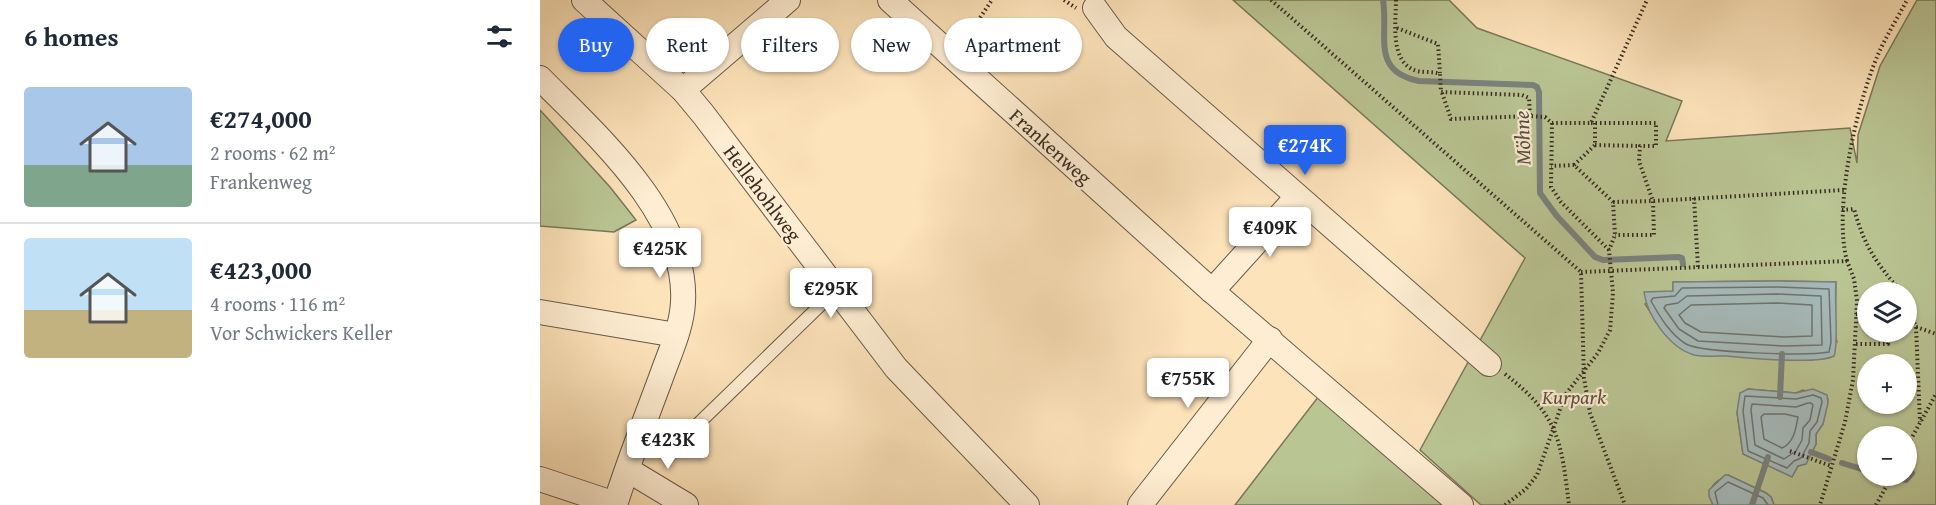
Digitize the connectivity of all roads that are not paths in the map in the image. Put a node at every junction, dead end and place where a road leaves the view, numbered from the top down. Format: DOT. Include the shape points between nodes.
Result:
graph roads {
  1 [pos="584,0"];
  2 [pos="788,0"];
  3 [pos="890,0"];
  4 [pos="1095,8"];
  5 [pos="540,78"];
  6 [pos="683,90"];
  7 [pos="1297,197"];
  8 [pos="836,290"];
  9 [pos="1212,291"];
  10 [pos="540,312"];
  11 [pos="676,335"];
  12 [pos="1270,339"];
  13 [pos="1489,364"];
  14 [pos="639,438"];
  15 [pos="628,470"];
  16 [pos="540,479"];
  17 [pos="551,489"];
  18 [pos="615,505"];
  19 [pos="686,505"];
  20 [pos="1027,505"];
  21 [pos="1140,505"];
  22 [pos="1461,505"];
  1 -- 6 [label="street, Hellehohlweg"];
  2 -- 6 [label="street"];
  3 -- 9 [label="street, Frankenweg"];
  4 -- 7 [label="street" via="1116,37"];
  5 -- 11 [label="street" via="629,171 666,231 682,288"];
  6 -- 8 [label="street, Hellehohlweg"];
  7 -- 9 [label="street"];
  7 -- 13 [label="street"];
  8 -- 14 [label="lane" via="698,424"];
  8 -- 20 [label="street, Hellehohlweg" via="896,368"];
  9 -- 12 [label="street, Frankenweg"];
  10 -- 11 [label="street"];
  11 -- 14 [label="street"];
  12 -- 21 [label="street"];
  12 -- 22 [label="street, Frankenweg"];
  14 -- 15 [label="street"];
  15 -- 18 [label="street"];
  15 -- 19 [label="street"];
  16 -- 17 [label="street"];
  17 -- 18 [label="street"];
}
